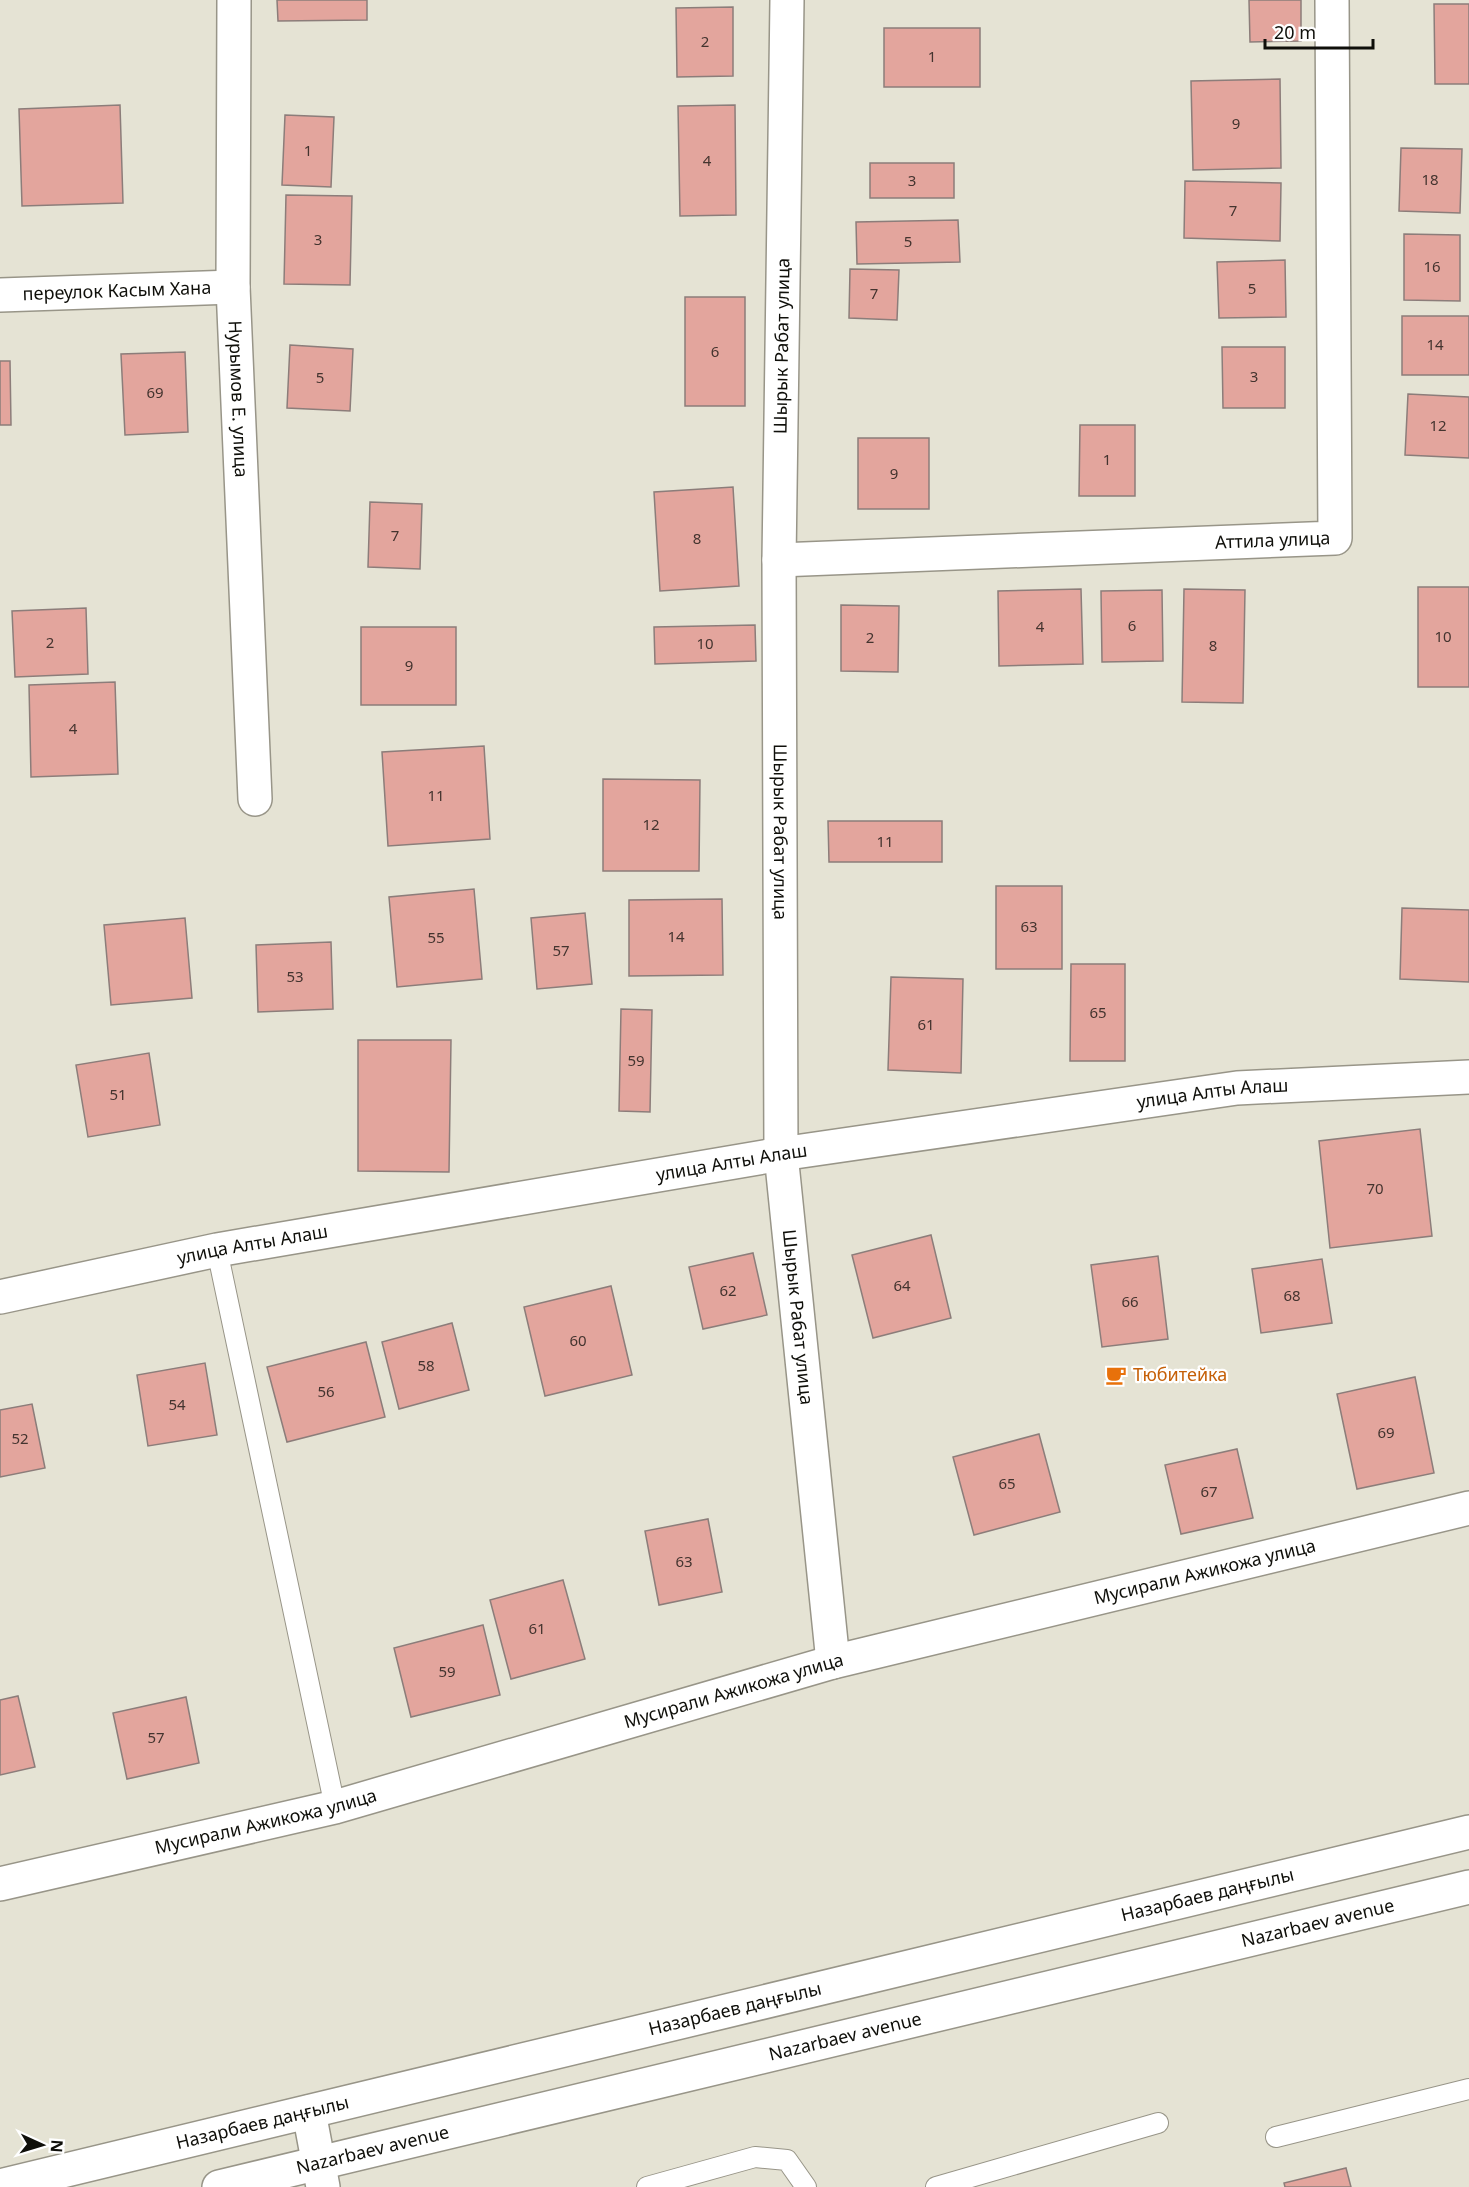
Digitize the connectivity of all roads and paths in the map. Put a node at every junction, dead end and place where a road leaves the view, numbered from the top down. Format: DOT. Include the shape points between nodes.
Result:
graph roads {
  1 [pos="234,0"];
  2 [pos="787,0"];
  3 [pos="1332,0"];
  4 [pos="233,287"];
  5 [pos="0,294"];
  6 [pos="779,560"];
  7 [pos="255,799"];
  8 [pos="1469,1077"];
  9 [pos="781,1154"];
  10 [pos="217,1250"];
  11 [pos="0,1297"];
  12 [pos="1469,1508"];
  13 [pos="833,1662"];
  14 [pos="335,1807"];
  15 [pos="1469,1832"];
  16 [pos="0,1884"];
  17 [pos="1469,1887"];
  18 [pos="1469,2089"];
  19 [pos="309,2112"];
  20 [pos="1158,2123"];
  21 [pos="1276,2137"];
  22 [pos="321,2175"];
  23 [pos="0,2186"];
  24 [pos="219,2187"];
  25 [pos="647,2187"];
  26 [pos="806,2187"];
  27 [pos="936,2187"];
  1 -- 4 [label="street, Нурымов Е. улица"];
  2 -- 6 [label="street, Шырык Рабат улица"];
  3 -- 6 [label="street, Аттила улица" via="1335,538"];
  4 -- 5 [label="street, переулок Касым Хана"];
  4 -- 7 [label="street, Нурымов Е. улица"];
  6 -- 9 [label="street, Шырык Рабат улица"];
  8 -- 9 [label="street, улица Алты Алаш" via="1237,1088"];
  9 -- 10 [label="street, улица Алты Алаш"];
  9 -- 13 [label="street, Шырык Рабат улица"];
  10 -- 11 [label="street, улица Алты Алаш"];
  10 -- 14 [label="lane"];
  12 -- 13 [label="street, Мусирали Ажикожа улица"];
  13 -- 14 [label="street, Мусирали Ажикожа улица"];
  14 -- 16 [label="street, Мусирали Ажикожа улица"];
  15 -- 19 [label="street, Назарбаев даңғылы"];
  17 -- 22 [label="street, Nazarbaev avenue"];
  18 -- 21 [label="lane"];
  19 -- 22 [label="street"];
  19 -- 23 [label="street, Назарбаев даңғылы"];
  20 -- 27 [label="lane"];
  22 -- 24 [label="street, Nazarbaev avenue"];
  25 -- 26 [label="lane" via="755,2157 787,2160"];
}
